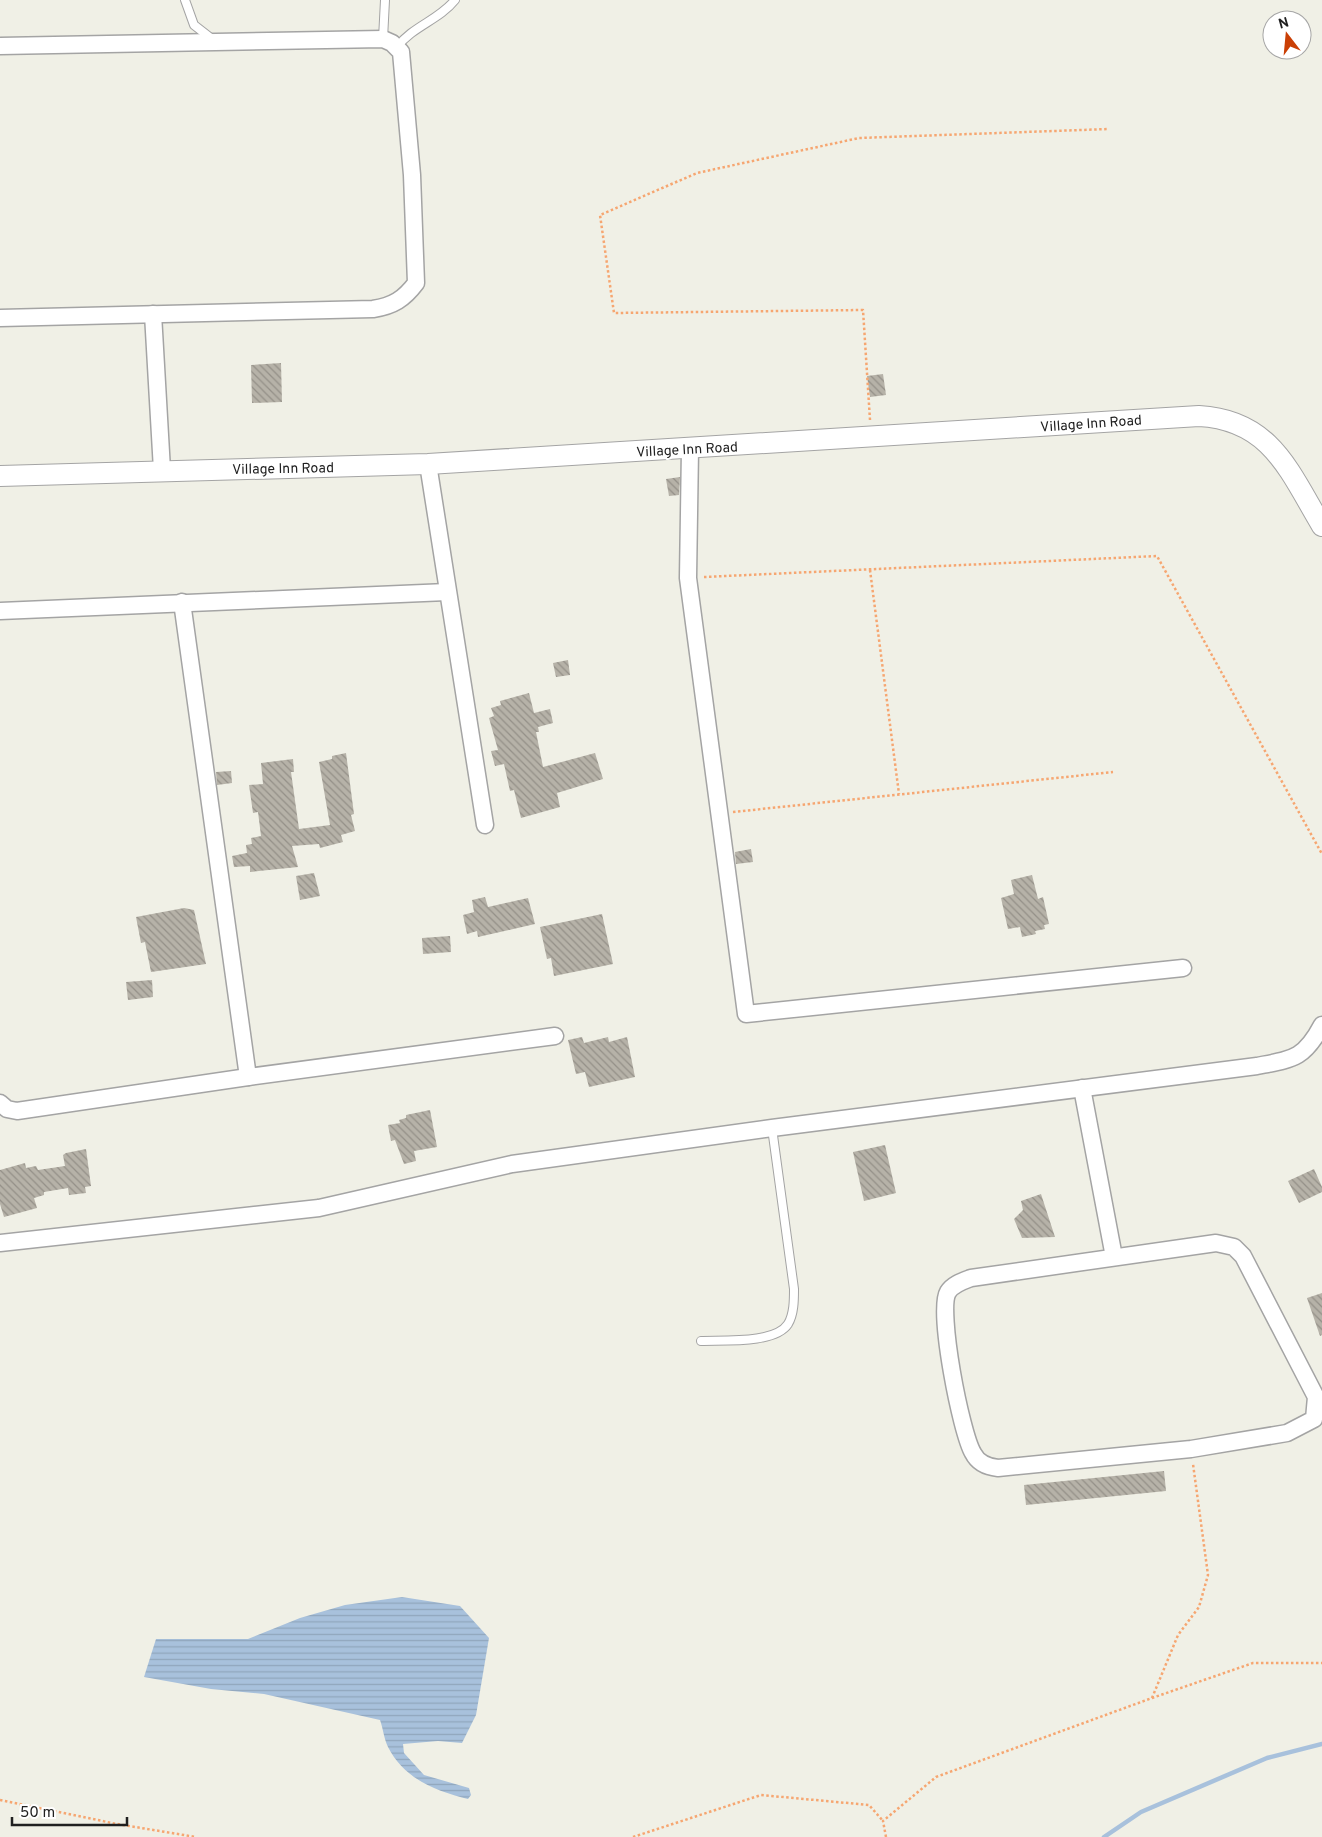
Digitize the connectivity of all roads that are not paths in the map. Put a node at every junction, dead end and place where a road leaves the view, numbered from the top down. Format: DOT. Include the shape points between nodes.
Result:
graph roads {
  1 [pos="185,0"];
  2 [pos="385,0"];
  3 [pos="455,0"];
  4 [pos="215,42"];
  5 [pos="390,43"];
  6 [pos="0,46"];
  7 [pos="153,314"];
  8 [pos="0,318"];
  9 [pos="690,449"];
  10 [pos="428,464"];
  11 [pos="162,470"];
  12 [pos="0,476"];
  13 [pos="1322,526"];
  14 [pos="447,592"];
  15 [pos="182,602"];
  16 [pos="0,611"];
  17 [pos="484,825"];
  18 [pos="1183,968"];
  19 [pos="1322,1025"];
  20 [pos="555,1036"];
  21 [pos="248,1077"];
  22 [pos="1082,1088"];
  23 [pos="0,1103"];
  24 [pos="772,1128"];
  25 [pos="0,1243"];
  26 [pos="1114,1257"];
  27 [pos="702,1341"];
  28 [pos="1318,1417"];
  1 -- 4 [label="lane" via="194,25"];
  2 -- 5 [label="lane"];
  3 -- 5 [label="lane" via="449,8"];
  4 -- 5 [label="street"];
  4 -- 6 [label="street"];
  5 -- 7 [label="street" via="401,52 412,175 416,283 408,293 393,304 373,309"];
  7 -- 8 [label="street"];
  7 -- 11 [label="street"];
  9 -- 10 [label="street, Village Inn Road"];
  9 -- 13 [label="street, Village Inn Road" via="1199,416 1219,418 1235,422 1264,440 1282,459"];
  9 -- 18 [label="street" via="688,578 746,1014"];
  10 -- 11 [label="street, Village Inn Road"];
  10 -- 14 [label="street"];
  11 -- 12 [label="street, Village Inn Road"];
  14 -- 15 [label="street"];
  14 -- 17 [label="street"];
  15 -- 16 [label="street"];
  15 -- 21 [label="street"];
  19 -- 22 [label="street" via="1310,1046 1281,1061"];
  20 -- 21 [label="street"];
  21 -- 23 [label="street" via="18,1111 7,1109"];
  22 -- 24 [label="street"];
  22 -- 26 [label="street"];
  24 -- 25 [label="street" via="512,1164 319,1208"];
  24 -- 27 [label="lane" via="794,1289 791,1314 787,1325 777,1334"];
  26 -- 28 [label="street" via="1216,1243 1234,1247 1243,1256 1316,1397"];
  26 -- 28 [label="street" via="971,1278 948,1291 944,1305 961,1418 973,1455 980,1462 998,1468 1191,1449 1287,1433"];
}
